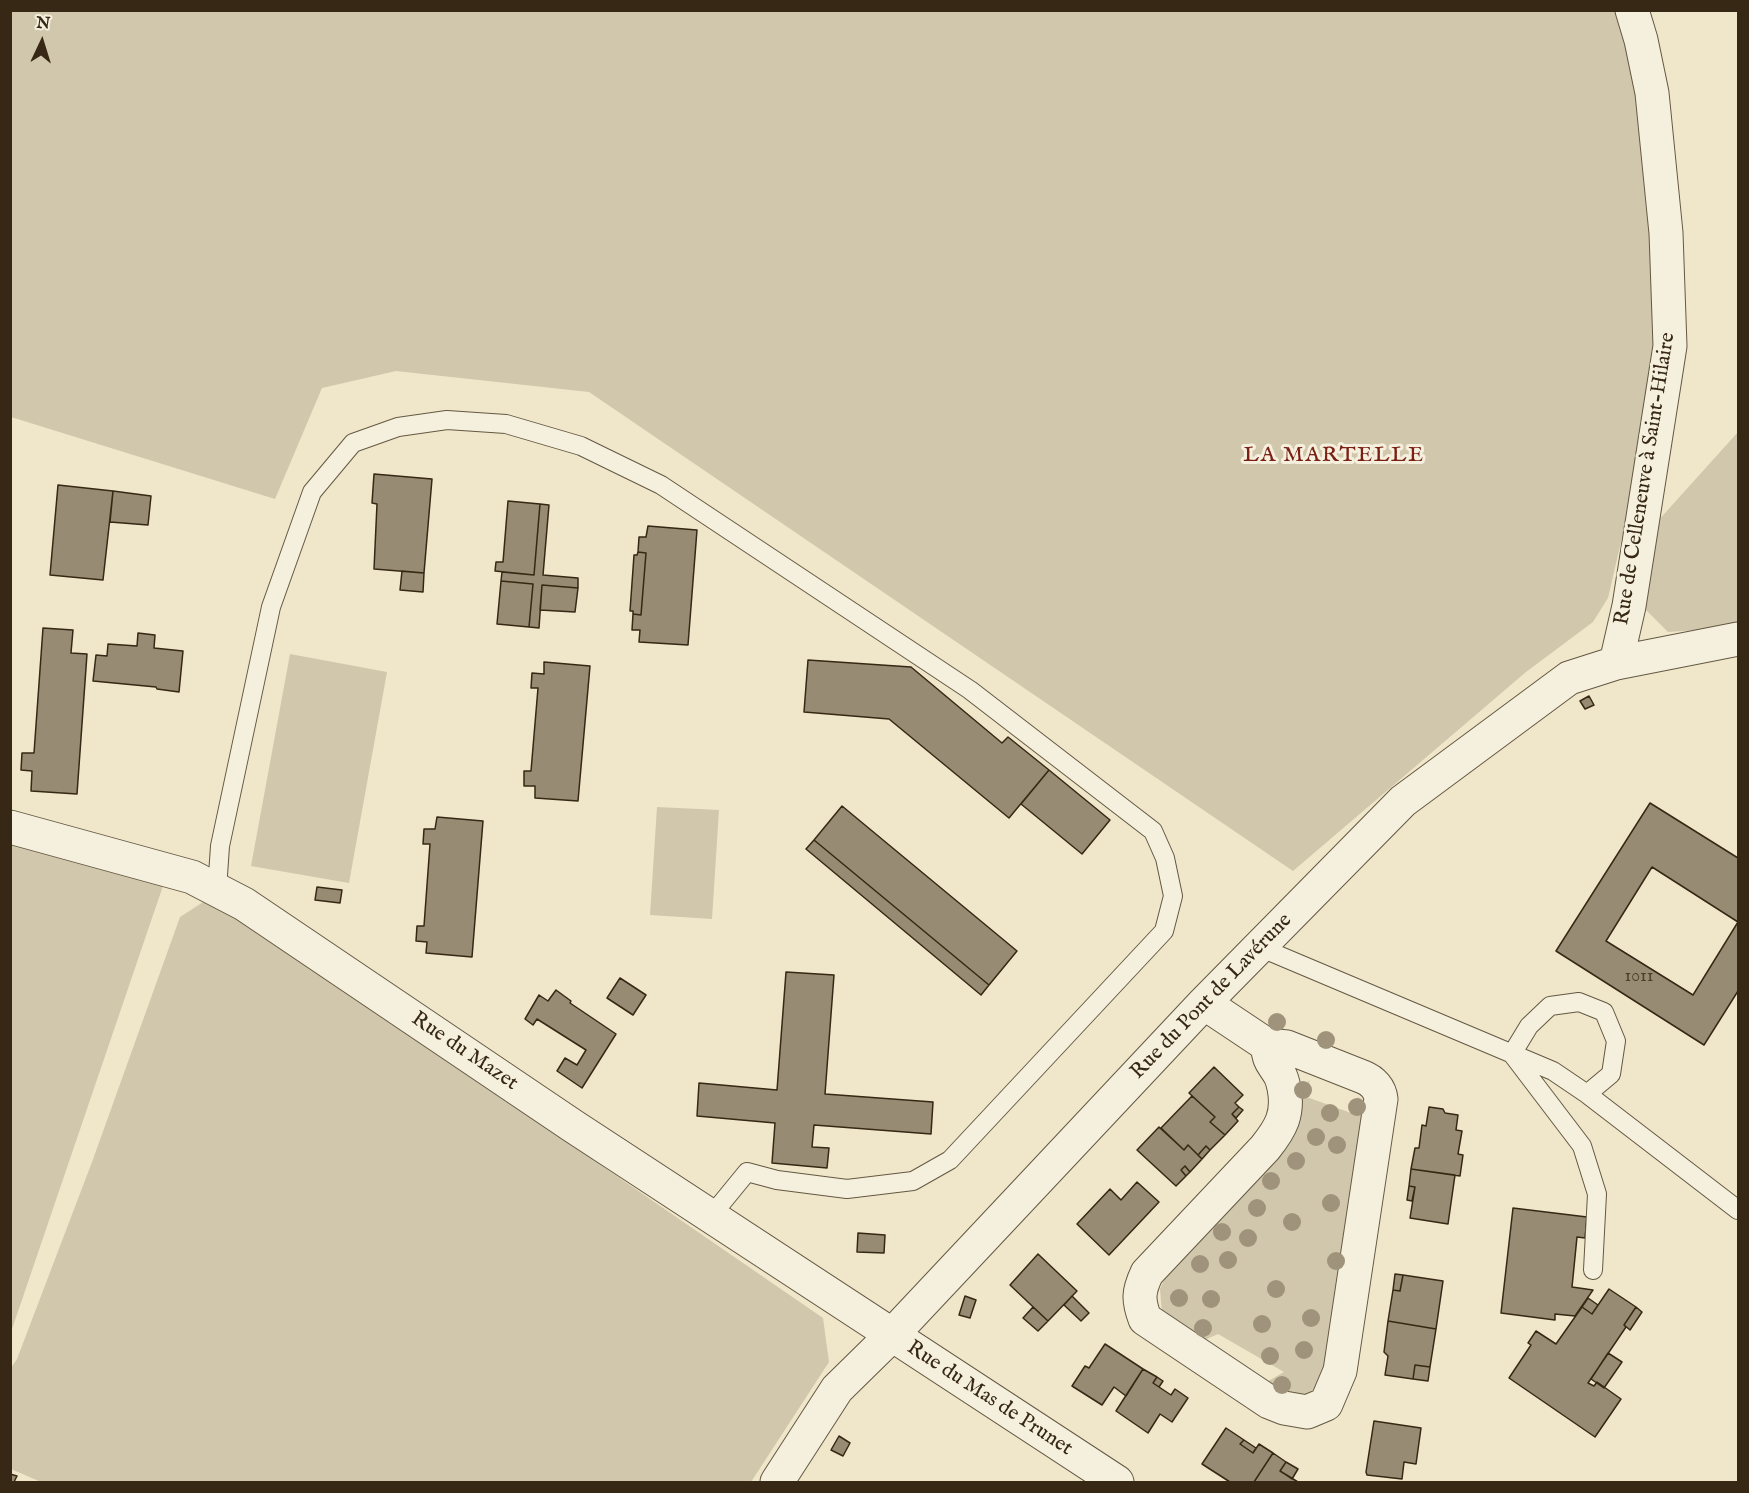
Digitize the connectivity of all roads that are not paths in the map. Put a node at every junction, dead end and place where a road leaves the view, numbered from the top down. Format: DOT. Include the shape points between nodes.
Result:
graph roads {
  1 [pos="1632,10"];
  2 [pos="1738,639"];
  3 [pos="1616,663"];
  4 [pos="10,827"];
  5 [pos="217,890"];
  6 [pos="1259,947"];
  7 [pos="1204,1003"];
  8 [pos="1267,1045"];
  9 [pos="1512,1054"];
  10 [pos="1587,1094"];
  11 [pos="1738,1210"];
  12 [pos="711,1216"];
  13 [pos="1593,1270"];
  14 [pos="892,1335"];
  15 [pos="777,1482"];
  16 [pos="1117,1482"];
  1 -- 3 [label="street, Rue de Celleneuve à Saint-Hilaire" via="1652,93 1666,232 1670,346 1629,606"];
  2 -- 3 [label="street, Rue du Pont de Lavérune"];
  3 -- 6 [label="street, Rue du Pont de Lavérune" via="1569,678 1402,801"];
  4 -- 5 [label="street, Rue du Mazet" via="192,877"];
  5 -- 12 [label="street, Rue du Mazet" via="244,903"];
  5 -- 12 [label="lane" via="220,846 271,607 312,492 353,443 398,427 447,420 506,424 581,446 661,485 969,690 1153,831 1165,858 1173,896 1164,931 950,1160 913,1181 847,1189 747,1172"];
  6 -- 7 [label="street, Rue du Pont de Lavérune"];
  6 -- 9 [label="lane"];
  7 -- 8 [label="street"];
  7 -- 14 [label="street, Rue du Pont de Lavérune"];
  8 -- 8 [label="street" via="1269,1061 1281,1077 1286,1100 1278,1133 1147,1274 1139,1298 1145,1319 1269,1402 1307,1412 1326,1404 1340,1371 1381,1099 1371,1080 1287,1047"];
  9 -- 10 [label="lane" via="1553,1071"];
  9 -- 10 [label="lane" via="1529,1026 1550,1006 1580,1002 1604,1012 1616,1041 1611,1074"];
  9 -- 13 [label="lane" via="1582,1146 1597,1194"];
  10 -- 11 [label="lane"];
  12 -- 14 [label="street, Rue du Mazet"];
  14 -- 15 [label="street, Rue du Pont de Lavérune" via="837,1389"];
  14 -- 16 [label="street, Rue du Mas de Prunet"];
}
